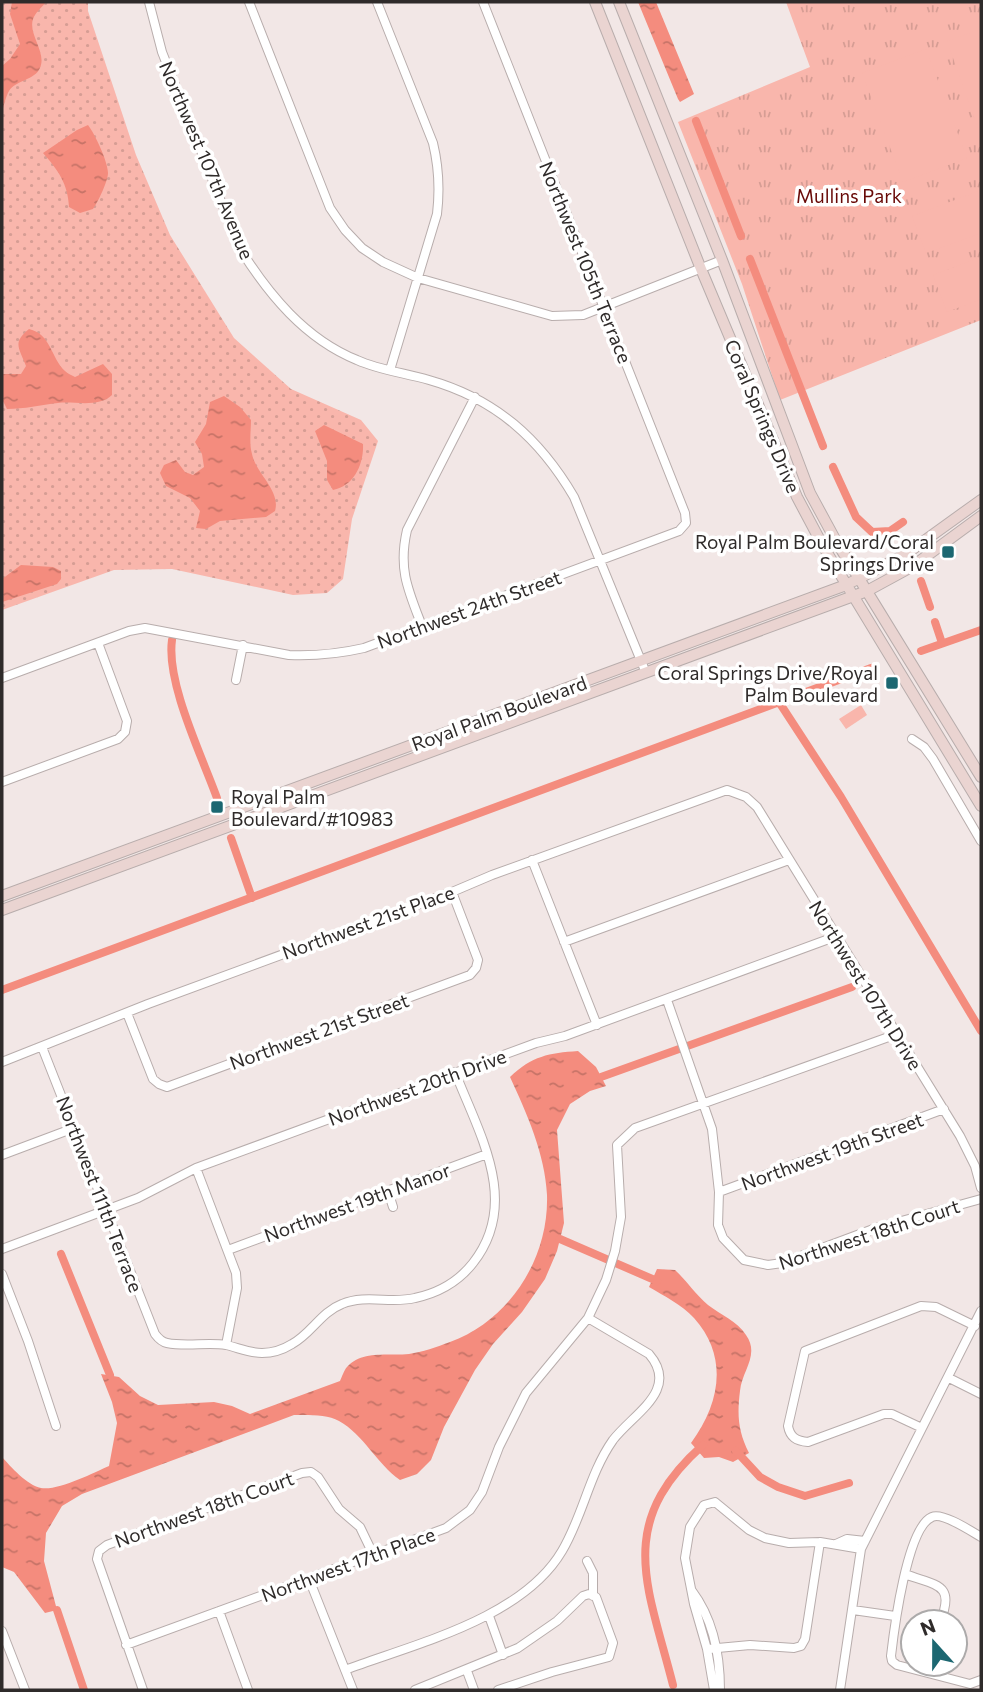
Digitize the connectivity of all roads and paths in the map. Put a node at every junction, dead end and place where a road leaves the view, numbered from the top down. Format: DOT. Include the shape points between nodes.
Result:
graph roads {
  1 [pos="149,2"];
  2 [pos="249,2"];
  3 [pos="377,2"];
  4 [pos="483,2"];
  5 [pos="595,2"];
  6 [pos="619,2"];
  7 [pos="722,260"];
  8 [pos="701,269"];
  9 [pos="418,278"];
  10 [pos="604,306"];
  11 [pos="390,370"];
  12 [pos="475,397"];
  13 [pos="981,500"];
  14 [pos="981,516"];
  15 [pos="686,523"];
  16 [pos="599,561"];
  17 [pos="859,579"];
  18 [pos="846,585"];
  19 [pos="867,591"];
  20 [pos="853,596"];
  21 [pos="422,626"];
  22 [pos="99,643"];
  23 [pos="243,645"];
  24 [pos="641,661"];
  25 [pos="646,673"];
  26 [pos="2,678"];
  27 [pos="236,680"];
  28 [pos="912,739"];
  29 [pos="981,777"];
  30 [pos="2,782"];
  31 [pos="737,792"];
  32 [pos="981,806"];
  33 [pos="981,841"];
  34 [pos="532,860"];
  35 [pos="789,860"];
  36 [pos="452,892"];
  37 [pos="2,896"];
  38 [pos="2,910"];
  39 [pos="836,936"];
  40 [pos="564,942"];
  41 [pos="667,1000"];
  42 [pos="127,1013"];
  43 [pos="597,1025"];
  44 [pos="897,1034"];
  45 [pos="42,1047"];
  46 [pos="2,1062"];
  47 [pos="456,1072"];
  48 [pos="704,1104"];
  49 [pos="944,1109"];
  50 [pos="74,1128"];
  51 [pos="487,1154"];
  52 [pos="2,1155"];
  53 [pos="196,1168"];
  54 [pos="981,1188"];
  55 [pos="388,1191"];
  56 [pos="719,1192"];
  57 [pos="981,1199"];
  58 [pos="393,1207"];
  59 [pos="106,1209"];
  60 [pos="2,1250"];
  61 [pos="228,1250"];
  62 [pos="2,1274"];
  63 [pos="981,1311"];
  64 [pos="588,1318"];
  65 [pos="975,1326"];
  66 [pos="226,1345"];
  67 [pos="949,1378"];
  68 [pos="981,1394"];
  69 [pos="56,1426"];
  70 [pos="922,1428"];
  71 [pos="981,1536"];
  72 [pos="820,1542"];
  73 [pos="863,1545"];
  74 [pos="373,1554"];
  75 [pos="587,1561"];
  76 [pos="905,1574"];
  77 [pos="309,1579"];
  78 [pos="690,1589"];
  79 [pos="593,1596"];
  80 [pos="945,1608"];
  81 [pos="853,1610"];
  82 [pos="219,1611"];
  83 [pos="489,1616"];
  84 [pos="895,1616"];
  85 [pos="2,1631"];
  86 [pos="126,1645"];
  87 [pos="718,1648"];
  88 [pos="707,1649"];
  89 [pos="503,1655"];
  90 [pos="899,1665"];
  91 [pos="345,1670"];
  92 [pos="467,1671"];
  93 [pos="952,1678"];
  94 [pos="980,1682"];
  95 [pos="24,1690"];
  96 [pos="143,1690"];
  97 [pos="248,1690"];
  98 [pos="353,1690"];
  99 [pos="415,1690"];
  100 [pos="474,1690"];
  101 [pos="498,1690"];
  102 [pos="714,1690"];
  103 [pos="720,1690"];
  104 [pos="840,1690"];
  1 -- 11 [label="street, Northwest 107th Avenue" via="167,64 239,247 255,274 295,320 324,341 356,360"];
  2 -- 9 [label="street" via="330,208 362,248"];
  3 -- 9 [label="street" via="438,166 437,214"];
  4 -- 10 [label="street, Northwest 105th Terrace"];
  5 -- 8 [label="main road, Coral Springs Drive"];
  6 -- 7 [label="main road, Coral Springs Drive"];
  7 -- 8 [label="street"];
  7 -- 17 [label="main road, Coral Springs Drive" via="810,493"];
  8 -- 10 [label="street"];
  8 -- 18 [label="main road, Coral Springs Drive" via="797,497"];
  9 -- 10 [label="street" via="552,316 583,316"];
  9 -- 11 [label="street"];
  10 -- 15 [label="street, Northwest 105th Terrace"];
  11 -- 12 [label="street, Northwest 107th Avenue"];
  12 -- 16 [label="street, Northwest 107th Avenue" via="519,428 559,471"];
  12 -- 21 [label="street" via="407,530 402,550 405,582"];
  13 -- 17 [label="main road, Royal Palm Boulevard" via="906,554"];
  14 -- 19 [label="main road, Royal Palm Boulevard" via="914,566"];
  15 -- 16 [label="street, Northwest 24th Street" via="679,531"];
  16 -- 21 [label="street, Northwest 24th Street"];
  16 -- 24 [label="street, Northwest 107th Avenue"];
  17 -- 18 [label="main road, Royal Palm Boulevard"];
  17 -- 19 [label="main road, Coral Springs Drive"];
  18 -- 20 [label="main road, Coral Springs Drive"];
  18 -- 24 [label="main road, Royal Palm Boulevard"];
  19 -- 20 [label="main road, Royal Palm Boulevard"];
  19 -- 29 [label="main road, Coral Springs Drive"];
  20 -- 25 [label="main road, Royal Palm Boulevard"];
  20 -- 32 [label="main road, Coral Springs Drive"];
  21 -- 23 [label="street, Northwest 24th Street" via="338,654 289,655"];
  22 -- 23 [label="street, Northwest 24th Street" via="145,628"];
  22 -- 26 [label="street, Northwest 24th Street"];
  22 -- 30 [label="street" via="127,721 125,732 118,739"];
  23 -- 27 [label="street"];
  24 -- 25 [label="street, Northwest 107th Avenue"];
  24 -- 37 [label="main road, Royal Palm Boulevard"];
  25 -- 38 [label="main road, Royal Palm Boulevard"];
  28 -- 33 [label="street" via="925,747"];
  31 -- 34 [label="street, Northwest 21st Place" via="719,792"];
  31 -- 35 [label="street, Northwest 107th Drive" via="757,807"];
  34 -- 36 [label="street, Northwest 21st Place"];
  34 -- 40 [label="street"];
  35 -- 39 [label="street, Northwest 107th Drive"];
  35 -- 40 [label="street"];
  36 -- 42 [label="street, Northwest 21st Place"];
  36 -- 42 [label="street, Northwest 21st Street" via="478,960 476,968 470,975 373,1012 167,1087 153,1079"];
  39 -- 41 [label="street, Northwest 20th Drive"];
  39 -- 44 [label="street, Northwest 107th Drive"];
  40 -- 43 [label="street"];
  41 -- 43 [label="street, Northwest 20th Drive"];
  41 -- 48 [label="street"];
  42 -- 45 [label="street, Northwest 21st Place"];
  43 -- 47 [label="street, Northwest 20th Drive"];
  44 -- 48 [label="street, Northwest 17th Place"];
  44 -- 49 [label="street, Northwest 107th Drive"];
  45 -- 46 [label="street, Northwest 21st Place"];
  45 -- 50 [label="street, Northwest 111th Terrace"];
  47 -- 51 [label="street"];
  47 -- 53 [label="street, Northwest 20th Drive"];
  48 -- 56 [label="street" via="712,1129"];
  48 -- 64 [label="street, Northwest 17th Place" via="635,1128 617,1145 621,1217 606,1280"];
  49 -- 54 [label="street, Northwest 107th Drive" via="975,1166"];
  49 -- 56 [label="street, Northwest 19th Street"];
  50 -- 52 [label="street"];
  50 -- 59 [label="street, Northwest 111th Terrace"];
  51 -- 55 [label="street, Northwest 19th Manor"];
  51 -- 66 [label="street" via="496,1217 482,1252 451,1284 404,1300 365,1298 340,1304 295,1342 265,1353"];
  53 -- 59 [label="street, Northwest 20th Drive"];
  53 -- 61 [label="street"];
  55 -- 58 [label="street"];
  55 -- 61 [label="street, Northwest 19th Manor"];
  56 -- 57 [label="street, Northwest 18th Court" via="718,1225 723,1238 744,1259 768,1265"];
  59 -- 60 [label="street, Northwest 20th Drive"];
  59 -- 66 [label="street, Northwest 111th Terrace" via="159,1339"];
  61 -- 66 [label="street" via="237,1288"];
  62 -- 69 [label="street"];
  63 -- 65 [label="street"];
  64 -- 74 [label="street, Northwest 17th Place" via="526,1393 470,1510 446,1528"];
  64 -- 83 [label="street" via="649,1354 661,1375 657,1393 600,1458 560,1555 540,1579"];
  65 -- 67 [label="street"];
  65 -- 70 [label="street" via="936,1307 921,1306 806,1351 788,1426 796,1439 808,1442 884,1414"];
  67 -- 68 [label="street"];
  67 -- 70 [label="street"];
  70 -- 73 [label="street"];
  71 -- 76 [label="street" via="933,1516 924,1522"];
  72 -- 73 [label="street" via="836,1544 847,1539"];
  72 -- 78 [label="street" via="765,1538 715,1502 708,1502 690,1527 687,1541"];
  72 -- 87 [label="street" via="801,1646"];
  73 -- 81 [label="street"];
  74 -- 77 [label="street, Northwest 17th Place"];
  74 -- 86 [label="street, Northwest 18th Court" via="360,1527 339,1509 311,1472 198,1511 99,1551 97,1559"];
  75 -- 79 [label="street" via="593,1573"];
  76 -- 80 [label="street" via="943,1589"];
  76 -- 84 [label="street"];
  77 -- 82 [label="street, Northwest 17th Place"];
  77 -- 91 [label="street"];
  78 -- 87 [label="street" via="701,1602"];
  78 -- 88 [label="street"];
  79 -- 89 [label="street" via="583,1596 537,1636"];
  79 -- 101 [label="street" via="613,1643 609,1657"];
  81 -- 84 [label="street"];
  81 -- 104 [label="street"];
  82 -- 86 [label="street, Northwest 17th Place"];
  82 -- 97 [label="street"];
  83 -- 89 [label="street"];
  83 -- 91 [label="street"];
  84 -- 90 [label="street" via="892,1661"];
  85 -- 95 [label="street"];
  86 -- 96 [label="street"];
  87 -- 88 [label="street"];
  87 -- 103 [label="street"];
  88 -- 102 [label="street"];
  89 -- 92 [label="street"];
  91 -- 98 [label="street"];
  92 -- 99 [label="street"];
  92 -- 100 [label="street"];
  93 -- 94 [label="street"];
}
